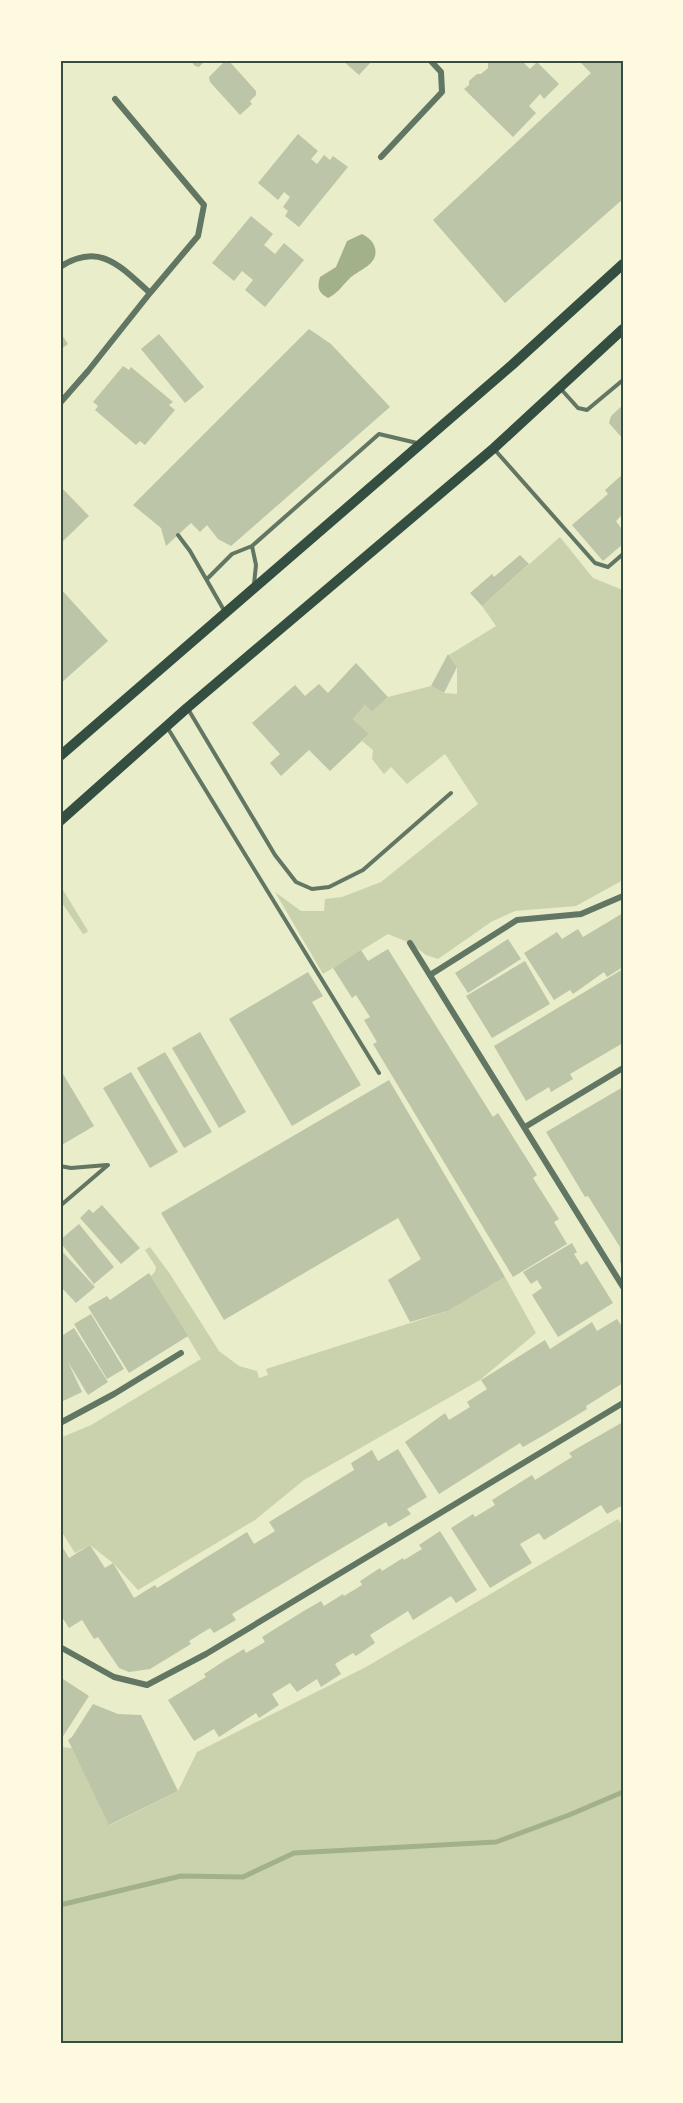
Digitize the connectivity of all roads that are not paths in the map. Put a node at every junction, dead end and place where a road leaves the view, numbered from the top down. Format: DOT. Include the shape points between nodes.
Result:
graph roads {
  1 [pos="430,60"];
  2 [pos="115,99"];
  3 [pos="381,156"];
  4 [pos="623,264"];
  5 [pos="60,267"];
  6 [pos="150,292"];
  7 [pos="623,328"];
  8 [pos="623,380"];
  9 [pos="559,387"];
  10 [pos="60,402"];
  11 [pos="421,444"];
  12 [pos="494,448"];
  13 [pos="178,535"];
  14 [pos="252,546"];
  15 [pos="623,554"];
  16 [pos="207,579"];
  17 [pos="253,588"];
  18 [pos="225,613"];
  19 [pos="187,708"];
  20 [pos="167,726"];
  21 [pos="60,756"];
  22 [pos="451,794"];
  23 [pos="60,821"];
  24 [pos="623,896"];
  25 [pos="410,943"];
  26 [pos="430,975"];
  27 [pos="623,1068"];
  28 [pos="379,1073"];
  29 [pos="525,1127"];
  30 [pos="60,1166"];
  31 [pos="60,1206"];
  32 [pos="623,1287"];
  33 [pos="181,1353"];
  34 [pos="623,1403"];
  35 [pos="60,1423"];
  36 [pos="60,1647"];
  1 -- 3 [label="street" via="441,72 442,92"];
  2 -- 6 [label="street" via="204,205 198,236"];
  4 -- 11 [label="main road"];
  5 -- 6 [label="street" via="91,255 115,262"];
  6 -- 10 [label="street"];
  7 -- 9 [label="main road"];
  8 -- 9 [label="lane" via="587,410 578,408"];
  9 -- 12 [label="main road"];
  11 -- 14 [label="lane" via="379,434"];
  11 -- 17 [label="main road"];
  12 -- 15 [label="lane" via="595,563 608,567"];
  12 -- 19 [label="main road"];
  13 -- 16 [label="lane"];
  14 -- 16 [label="lane" via="232,554"];
  14 -- 17 [label="lane" via="256,565"];
  16 -- 18 [label="lane"];
  17 -- 18 [label="main road"];
  18 -- 21 [label="main road"];
  19 -- 20 [label="main road"];
  19 -- 22 [label="lane" via="276,855 296,882 312,889 329,887 363,870"];
  20 -- 23 [label="main road"];
  20 -- 28 [label="lane"];
  24 -- 26 [label="street" via="581,914 517,920"];
  25 -- 26 [label="street"];
  26 -- 29 [label="street"];
  27 -- 29 [label="street"];
  29 -- 32 [label="street"];
  30 -- 31 [label="lane" via="108,1165"];
  33 -- 35 [label="street"];
  34 -- 36 [label="street" via="206,1654 147,1685 114,1677"];
}
